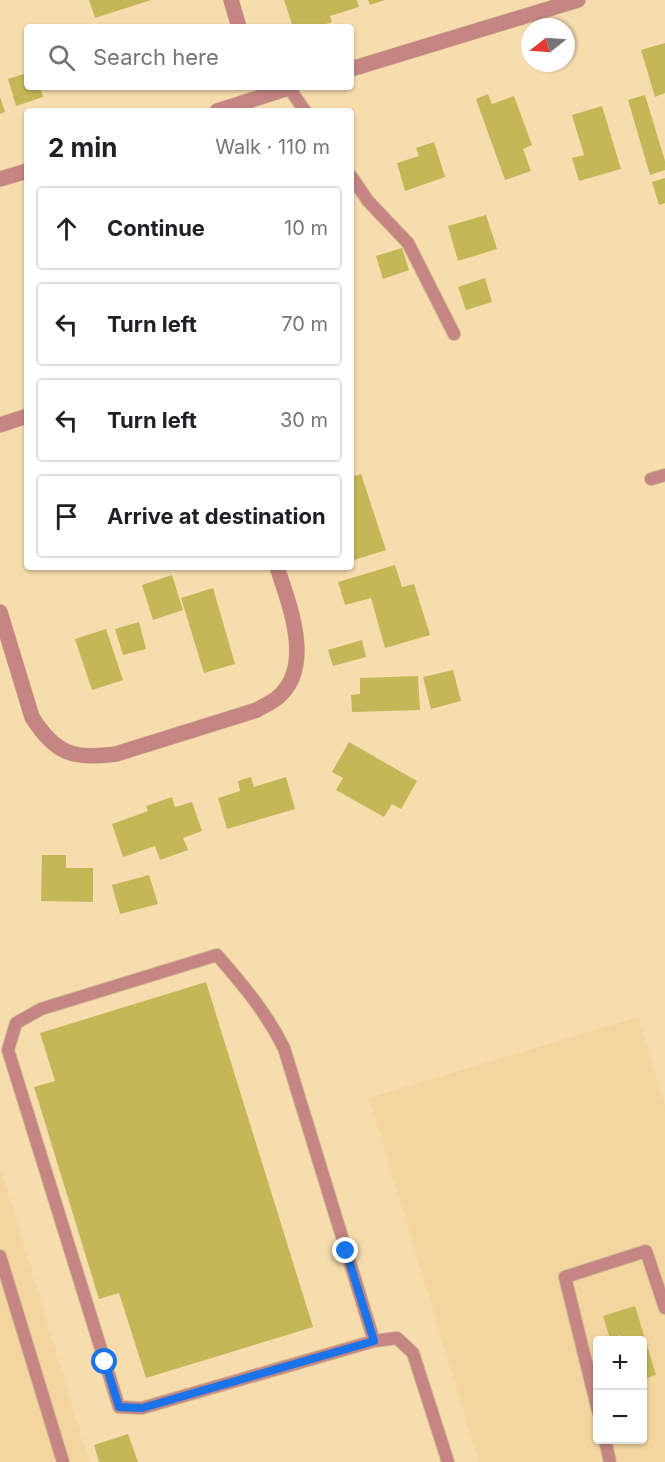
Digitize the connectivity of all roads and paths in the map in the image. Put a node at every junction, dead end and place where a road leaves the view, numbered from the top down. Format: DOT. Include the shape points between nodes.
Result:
graph roads {
  1 [pos="231,0"];
  2 [pos="578,0"];
  3 [pos="553,4"];
  4 [pos="238,24"];
  5 [pos="354,68"];
  6 [pos="275,90"];
  7 [pos="292,90"];
  8 [pos="259,92"];
  9 [pos="224,108"];
  10 [pos="303,108"];
  11 [pos="24,172"];
  12 [pos="0,178"];
  13 [pos="354,180"];
  14 [pos="454,334"];
  15 [pos="24,418"];
  16 [pos="0,425"];
  17 [pos="665,475"];
  18 [pos="651,479"];
  19 [pos="278,570"];
  20 [pos="0,612"];
  21 [pos="0,1256"];
  22 [pos="665,1308"];
  23 [pos="374,1341"];
  24 [pos="593,1394"];
  25 [pos="606,1444"];
  26 [pos="63,1462"];
  27 [pos="448,1462"];
  28 [pos="610,1462"];
  1 -- 4 [label="street"];
  2 -- 3 [label="street"];
  3 -- 5 [label="street"];
  6 -- 8 [label="street"];
  7 -- 10 [label="lane"];
  8 -- 9 [label="street"];
  11 -- 12 [label="street"];
  13 -- 14 [label="lane" via="408,243"];
  15 -- 16 [label="street"];
  17 -- 18 [label="lane"];
  19 -- 20 [label="street" via="298,643 293,674 277,698 257,710 92,758 62,751 40,730 32,717"];
  21 -- 26 [label="lane"];
  22 -- 24 [label="lane" via="646,1251 565,1277"];
  23 -- 23 [label="lane" via="142,1408 119,1407 8,1050 16,1023 41,1009 217,955 261,1008 284,1048"];
  23 -- 27 [label="lane" via="397,1338 413,1353"];
  25 -- 28 [label="lane"];
}
